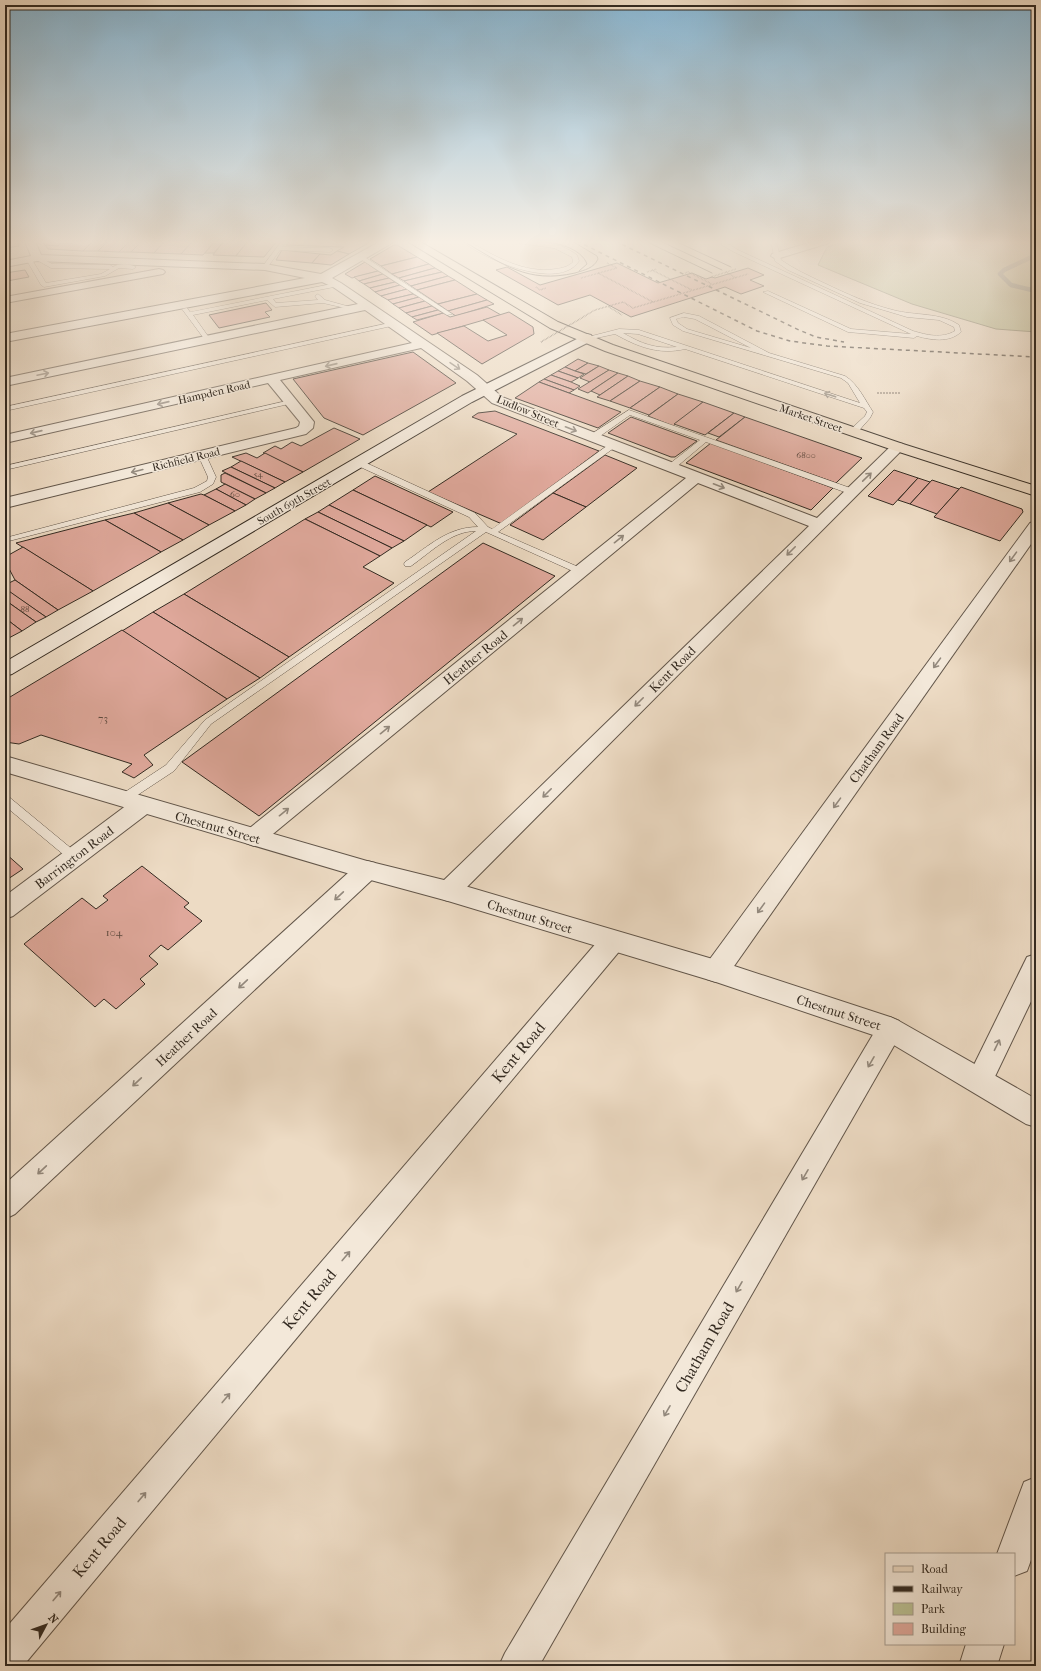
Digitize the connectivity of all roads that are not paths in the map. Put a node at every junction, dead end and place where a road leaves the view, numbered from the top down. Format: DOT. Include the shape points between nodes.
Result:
graph roads {
  1 [pos="104,319"];
  2 [pos="193,319"];
  3 [pos="304,319"];
  4 [pos="386,319"];
  5 [pos="542,319"];
  6 [pos="567,319"];
  7 [pos="674,319"];
  8 [pos="701,319"];
  9 [pos="824,319"];
  10 [pos="883,319"];
  11 [pos="942,319"];
  12 [pos="394,324"];
  13 [pos="617,332"];
  14 [pos="928,337"];
  15 [pos="5,338"];
  16 [pos="587,338"];
  17 [pos="207,339"];
  18 [pos="423,344"];
  19 [pos="687,348"];
  20 [pos="766,353"];
  21 [pos="272,379"];
  22 [pos="5,382"];
  23 [pos="486,390"];
  24 [pos="291,402"];
  25 [pos="867,407"];
  26 [pos="5,409"];
  27 [pos="853,432"];
  28 [pos="593,438"];
  29 [pos="5,439"];
  30 [pos="705,439"];
  31 [pos="614,446"];
  32 [pos="898,447"];
  33 [pos="202,455"];
  34 [pos="359,463"];
  35 [pos="671,467"];
  36 [pos="5,468"];
  37 [pos="696,477"];
  38 [pos="1036,491"];
  39 [pos="852,492"];
  40 [pos="5,503"];
  41 [pos="819,524"];
  42 [pos="1036,526"];
  43 [pos="489,531"];
  44 [pos="5,540"];
  45 [pos="408,564"];
  46 [pos="580,571"];
  47 [pos="5,670"];
  48 [pos="5,764"];
  49 [pos="5,800"];
  50 [pos="133,802"];
  51 [pos="254,837"];
  52 [pos="74,857"];
  53 [pos="367,870"];
  54 [pos="448,891"];
  55 [pos="5,909"];
  56 [pos="613,941"];
  57 [pos="1036,965"];
  58 [pos="716,971"];
  59 [pos="890,1029"];
  60 [pos="980,1080"];
  61 [pos="1036,1114"];
  62 [pos="5,1204"];
  63 [pos="1036,1494"];
  64 [pos="1015,1555"];
  65 [pos="985,1645"];
  66 [pos="5,1658"];
  67 [pos="518,1666"];
  68 [pos="978,1666"];
  1 -- 15 [label="street"];
  2 -- 17 [label="lane"];
  3 -- 17 [label="street"];
  4 -- 12 [label="street, Ludlow Street"];
  5 -- 16 [label="main road, Market Street"];
  6 -- 16 [label="main road, Market Street"];
  7 -- 20 [label="lane" via="675,324 685,330"];
  8 -- 20 [label="lane"];
  9 -- 14 [label="lane" via="850,331"];
  10 -- 14 [label="lane"];
  11 -- 14 [label="lane" via="954,324 959,329 958,332 949,336"];
  12 -- 18 [label="street, Ludlow Street"];
  12 -- 26 [label="lane"];
  13 -- 16 [label="lane"];
  13 -- 19 [label="lane" via="632,330"];
  13 -- 19 [label="lane" via="632,341 660,350"];
  16 -- 23 [label="street, South 69th Street"];
  16 -- 27 [label="main road, Market Street" via="626,354"];
  22 -- 17 [label="street, one-way"];
  18 -- 21 [label="street, Hampden Road, one-way"];
  18 -- 23 [label="street, Ludlow Street, one-way"];
  25 -- 19 [label="lane, one-way"];
  20 -- 25 [label="lane" via="843,376"];
  21 -- 24 [label="street, Richfield Road"];
  21 -- 29 [label="street, Hampden Road, one-way"];
  23 -- 28 [label="street, Ludlow Street, one-way" via="502,402"];
  23 -- 34 [label="street, South 69th Street"];
  24 -- 33 [label="street, Richfield Road" via="307,422 306,428 301,431"];
  24 -- 36 [label="lane"];
  25 -- 27 [label="lane" via="870,414"];
  27 -- 32 [label="main road, Market Street"];
  28 -- 30 [label="lane" via="629,412"];
  28 -- 31 [label="street, Ludlow Street"];
  30 -- 35 [label="lane"];
  30 -- 39 [label="lane"];
  31 -- 35 [label="street, Ludlow Street"];
  31 -- 43 [label="lane"];
  32 -- 38 [label="main road, Market Street"];
  39 -- 32 [label="street, Kent Road, one-way"];
  33 -- 40 [label="street, Richfield Road, one-way"];
  33 -- 44 [label="lane" via="212,478 197,490"];
  34 -- 43 [label="lane" via="472,515"];
  34 -- 47 [label="street, South 69th Street"];
  35 -- 37 [label="street, Ludlow Street"];
  37 -- 41 [label="street, Ludlow Street, one-way"];
  46 -- 37 [label="street, Heather Road, one-way"];
  39 -- 41 [label="street, Kent Road"];
  41 -- 54 [label="street, Kent Road, one-way"];
  42 -- 58 [label="street, Chatham Road, one-way"];
  43 -- 45 [label="lane" via="467,529 452,533"];
  43 -- 46 [label="lane"];
  43 -- 50 [label="lane" via="208,722 170,768"];
  51 -- 46 [label="street, Heather Road, one-way"];
  48 -- 50 [label="street, Chestnut Street"];
  49 -- 52 [label="lane"];
  50 -- 51 [label="street, Chestnut Street"];
  50 -- 52 [label="street, Barrington Road"];
  51 -- 53 [label="street, Chestnut Street"];
  52 -- 55 [label="street, Barrington Road"];
  53 -- 54 [label="street, Chestnut Street"];
  53 -- 62 [label="street, Heather Road, one-way"];
  54 -- 56 [label="street, Chestnut Street"];
  56 -- 58 [label="street, Chestnut Street"];
  66 -- 56 [label="street, Kent Road, one-way"];
  60 -- 57 [label="street, one-way"];
  58 -- 59 [label="street, Chestnut Street"];
  59 -- 60 [label="street, Chestnut Street"];
  59 -- 67 [label="street, Chatham Road, one-way"];
  60 -- 61 [label="street, Chestnut Street"];
  63 -- 64 [label="street"];
  65 -- 68 [label="street"];
}
